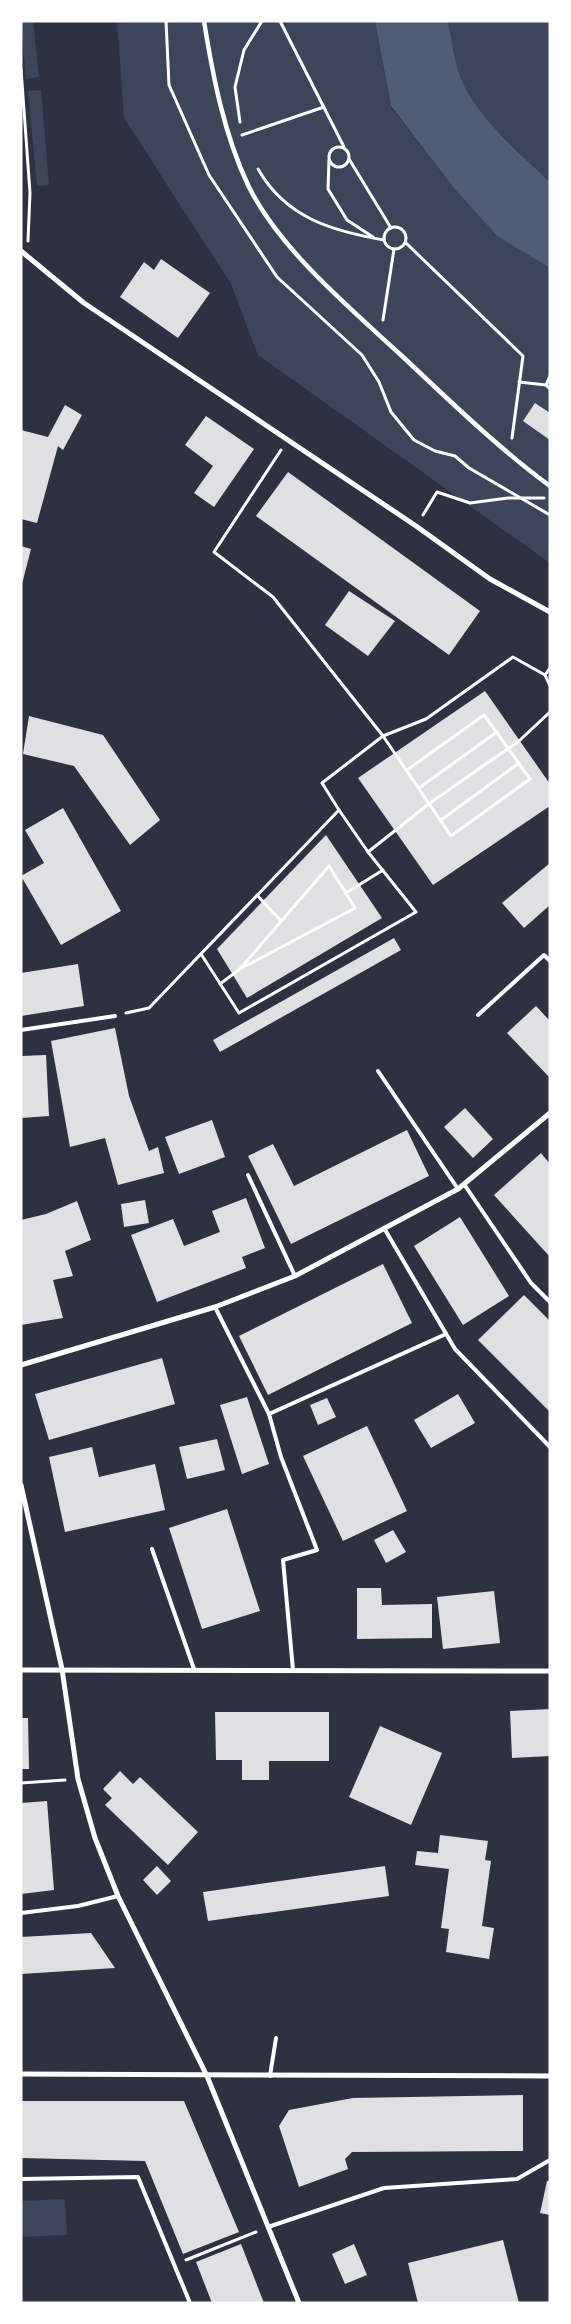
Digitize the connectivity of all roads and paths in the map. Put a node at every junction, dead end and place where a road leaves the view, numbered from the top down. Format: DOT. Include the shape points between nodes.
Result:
graph roads {
  1 [pos="204,21"];
  2 [pos="262,21"];
  3 [pos="280,21"];
  4 [pos="21,71"];
  5 [pos="324,107"];
  6 [pos="242,135"];
  7 [pos="246,142"];
  8 [pos="344,147"];
  9 [pos="349,159"];
  10 [pos="329,160"];
  11 [pos="256,164"];
  12 [pos="391,228"];
  13 [pos="376,239"];
  14 [pos="384,240"];
  15 [pos="406,243"];
  16 [pos="394,249"];
  17 [pos="21,250"];
  18 [pos="27,255"];
  19 [pos="381,337"];
  20 [pos="550,376"];
  21 [pos="519,382"];
  22 [pos="546,385"];
  23 [pos="550,389"];
  24 [pos="288,441"];
  25 [pos="509,456"];
  26 [pos="550,486"];
  27 [pos="550,497"];
  28 [pos="416,526"];
  29 [pos="550,612"];
  30 [pos="550,668"];
  31 [pos="545,675"];
  32 [pos="550,686"];
  33 [pos="550,712"];
  34 [pos="497,732"];
  35 [pos="383,736"];
  36 [pos="508,748"];
  37 [pos="519,763"];
  38 [pos="406,770"];
  39 [pos="419,788"];
  40 [pos="430,803"];
  41 [pos="339,810"];
  42 [pos="441,820"];
  43 [pos="368,852"];
  44 [pos="383,870"];
  45 [pos="346,893"];
  46 [pos="257,895"];
  47 [pos="281,921"];
  48 [pos="201,954"];
  49 [pos="550,961"];
  50 [pos="240,969"];
  51 [pos="220,984"];
  52 [pos="478,1015"];
  53 [pos="115,1016"];
  54 [pos="21,1030"];
  55 [pos="378,1071"];
  56 [pos="550,1113"];
  57 [pos="248,1175"];
  58 [pos="464,1184"];
  59 [pos="458,1189"];
  60 [pos="384,1228"];
  61 [pos="294,1276"];
  62 [pos="550,1302"];
  63 [pos="215,1307"];
  64 [pos="446,1334"];
  65 [pos="21,1365"];
  66 [pos="269,1414"];
  67 [pos="550,1447"];
  68 [pos="21,1485"];
  69 [pos="152,1549"];
  70 [pos="62,1669"];
  71 [pos="194,1669"];
  72 [pos="21,1670"];
  73 [pos="293,1670"];
  74 [pos="550,1671"];
  75 [pos="78,1779"];
  76 [pos="21,1783"];
  77 [pos="118,1896"];
  78 [pos="21,1913"];
  79 [pos="276,2038"];
  80 [pos="21,2074"];
  81 [pos="207,2076"];
  82 [pos="270,2076"];
  83 [pos="550,2076"];
  84 [pos="550,2160"];
  85 [pos="21,2179"];
  86 [pos="268,2227"];
  87 [pos="176,2264"];
  88 [pos="190,2303"];
  89 [pos="299,2303"];
  1 -- 19 [label="street" via="229,140 249,187 278,231 304,262"];
  2 -- 6 [label="path" via="244,50 235,87"];
  3 -- 5 [label="path"];
  4 -- 18 [label="path" via="30,194"];
  5 -- 6 [label="path"];
  5 -- 8 [label="path"];
  6 -- 7 [label="path"];
  8 -- 9 [label="path"];
  8 -- 10 [label="path" via="334,148 329,153"];
  9 -- 10 [label="path" via="340,167 333,166"];
  9 -- 12 [label="path"];
  10 -- 13 [label="path" via="328,189 347,220"];
  11 -- 13 [label="path" via="283,202 299,214 340,231"];
  12 -- 14 [label="path"];
  12 -- 15 [label="path" via="403,230"];
  13 -- 14 [label="path"];
  14 -- 16 [label="path"];
  15 -- 16 [label="path"];
  15 -- 21 [label="path" via="523,356"];
  16 -- 19 [label="path"];
  17 -- 18 [label="street"];
  18 -- 24 [label="street" via="84,303"];
  19 -- 25 [label="street"];
  20 -- 22 [label="path"];
  21 -- 22 [label="path"];
  21 -- 25 [label="path"];
  22 -- 23 [label="path"];
  24 -- 28 [label="street"];
  24 -- 35 [label="path" via="214,552 273,597"];
  25 -- 26 [label="street"];
  27 -- 28 [label="path" via="470,503 437,492"];
  28 -- 29 [label="street" via="490,579"];
  30 -- 31 [label="path"];
  31 -- 32 [label="path"];
  31 -- 35 [label="path" via="513,657 426,719"];
  33 -- 36 [label="path"];
  34 -- 36 [label="path"];
  34 -- 38 [label="path" via="484,715"];
  34 -- 39 [label="path"];
  35 -- 38 [label="path"];
  35 -- 41 [label="path" via="322,783"];
  36 -- 37 [label="path"];
  36 -- 40 [label="path"];
  37 -- 42 [label="path"];
  37 -- 42 [label="path" via="530,779 451,836"];
  38 -- 39 [label="path"];
  39 -- 40 [label="path"];
  40 -- 42 [label="path"];
  40 -- 43 [label="path"];
  41 -- 43 [label="path"];
  41 -- 46 [label="path"];
  43 -- 44 [label="path"];
  44 -- 45 [label="path"];
  44 -- 51 [label="path" via="416,912 238,1013"];
  45 -- 47 [label="path" via="329,866"];
  45 -- 50 [label="path" via="355,908"];
  46 -- 47 [label="path"];
  46 -- 48 [label="path"];
  47 -- 50 [label="path"];
  48 -- 51 [label="path"];
  48 -- 53 [label="path" via="149,1008"];
  49 -- 52 [label="lane" via="544,955"];
  50 -- 51 [label="path"];
  53 -- 54 [label="lane"];
  55 -- 59 [label="lane"];
  56 -- 58 [label="street"];
  57 -- 61 [label="lane"];
  58 -- 59 [label="street"];
  58 -- 62 [label="lane" via="531,1284"];
  59 -- 60 [label="street"];
  60 -- 61 [label="street"];
  60 -- 64 [label="lane"];
  61 -- 63 [label="street"];
  63 -- 65 [label="street"];
  63 -- 66 [label="lane"];
  64 -- 66 [label="lane"];
  64 -- 67 [label="lane" via="455,1349"];
  66 -- 73 [label="lane" via="281,1457 317,1550 283,1560"];
  68 -- 70 [label="street"];
  69 -- 71 [label="lane"];
  70 -- 71 [label="street"];
  70 -- 72 [label="street"];
  70 -- 75 [label="street"];
  71 -- 73 [label="street"];
  73 -- 74 [label="street"];
  75 -- 76 [label="path"];
  75 -- 77 [label="street" via="95,1838"];
  77 -- 78 [label="lane" via="78,1906"];
  77 -- 81 [label="street"];
  79 -- 82 [label="lane"];
  80 -- 81 [label="street"];
  81 -- 82 [label="street"];
  81 -- 86 [label="street"];
  82 -- 83 [label="street"];
  84 -- 86 [label="lane" via="517,2179 384,2188"];
  85 -- 87 [label="lane" via="138,2177"];
  86 -- 87 [label="path"];
  86 -- 89 [label="street"];
  87 -- 88 [label="lane"];
}
